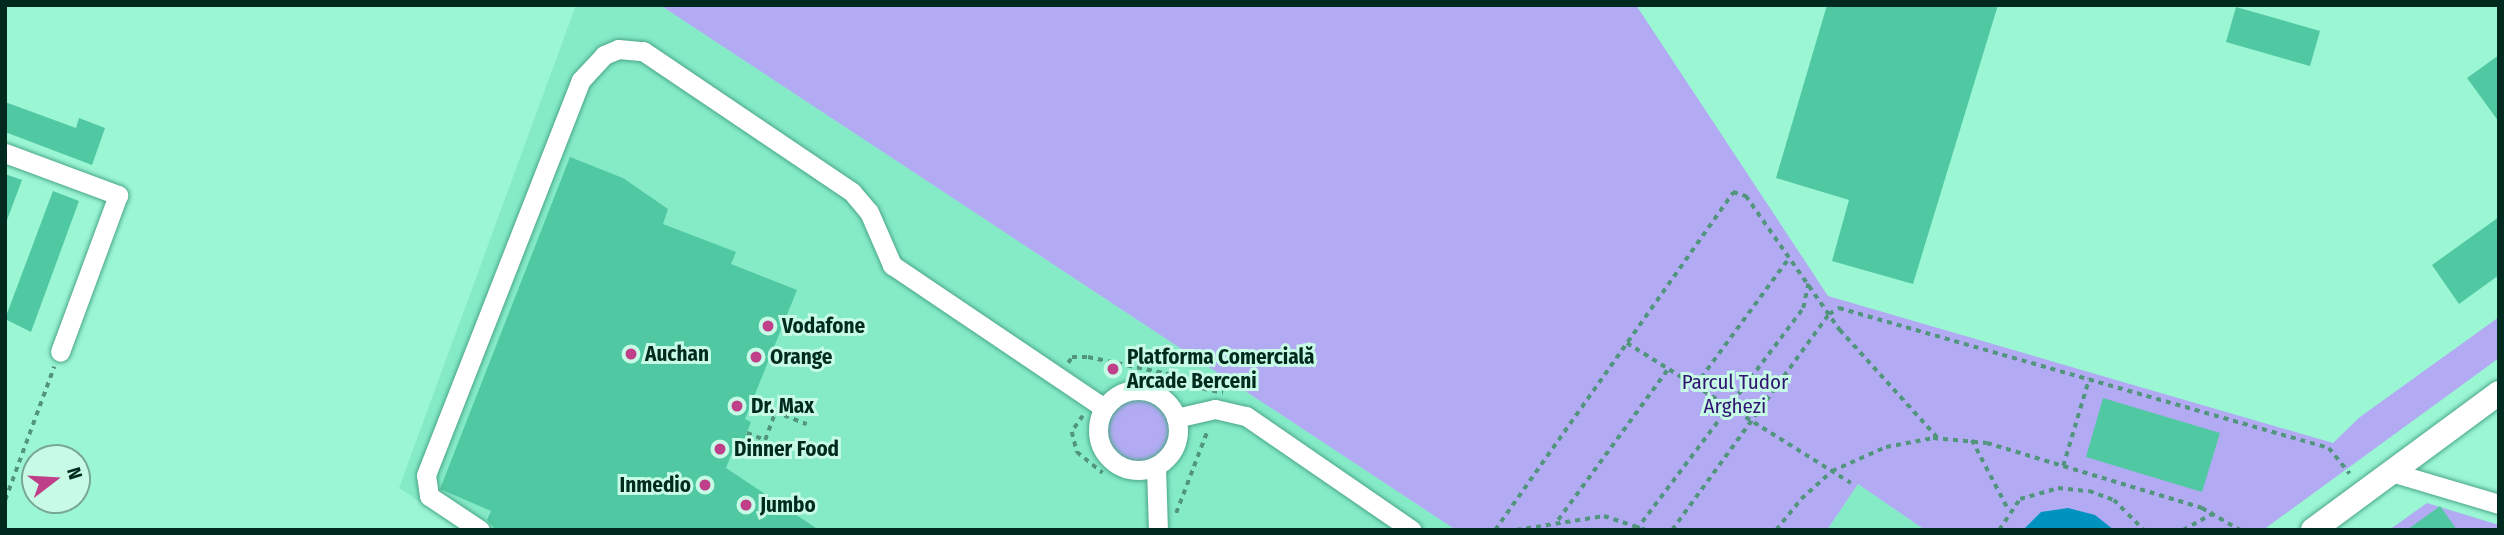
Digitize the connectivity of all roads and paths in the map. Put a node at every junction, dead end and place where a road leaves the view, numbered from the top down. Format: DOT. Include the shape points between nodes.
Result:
graph roads {
  1 [pos="5,153"];
  2 [pos="1789,258"];
  3 [pos="1808,284"];
  4 [pos="1829,314"];
  5 [pos="1626,342"];
  6 [pos="60,352"];
  7 [pos="1668,369"];
  8 [pos="1059,377"];
  9 [pos="2089,379"];
  10 [pos="1695,386"];
  11 [pos="2499,393"];
  12 [pos="1728,406"];
  13 [pos="1104,408"];
  14 [pos="1215,409"];
  15 [pos="1080,410"];
  16 [pos="1176,418"];
  17 [pos="1751,421"];
  18 [pos="807,424"];
  19 [pos="747,433"];
  20 [pos="1939,439"];
  21 [pos="1972,440"];
  22 [pos="2063,466"];
  23 [pos="1156,467"];
  24 [pos="1832,471"];
  25 [pos="2391,472"];
  26 [pos="1102,473"];
  27 [pos="2350,474"];
  28 [pos="1851,483"];
  29 [pos="5,500"];
  30 [pos="2499,505"];
  31 [pos="2009,510"];
  32 [pos="2214,513"];
  33 [pos="1558,520"];
  34 [pos="1159,523"];
  35 [pos="1402,526"];
  36 [pos="1638,527"];
  37 [pos="480,530"];
  38 [pos="1495,530"];
  39 [pos="1516,530"];
  40 [pos="1646,530"];
  41 [pos="1672,530"];
  42 [pos="1776,530"];
  43 [pos="1998,530"];
  44 [pos="2144,530"];
  45 [pos="2183,530"];
  46 [pos="2240,530"];
  47 [pos="2313,530"];
  1 -- 6 [label="street" via="118,195"];
  2 -- 3 [label="path"];
  2 -- 5 [label="path" via="1746,196 1730,193"];
  2 -- 10 [label="path"];
  3 -- 4 [label="path"];
  3 -- 12 [label="path" via="1803,307"];
  4 -- 9 [label="path" via="1846,309"];
  4 -- 17 [label="path"];
  4 -- 20 [label="path"];
  5 -- 7 [label="path"];
  5 -- 38 [label="path"];
  6 -- 29 [label="path"];
  7 -- 10 [label="path"];
  7 -- 33 [label="path"];
  8 -- 13 [label="street"];
  8 -- 14 [label="path" via="1072,357 1088,357 1168,374 1183,384 1224,390"];
  8 -- 37 [label="street" via="892,265 869,212 852,192 643,51 618,48 604,55 581,80 426,475 429,496"];
  9 -- 22 [label="path"];
  9 -- 27 [label="path" via="2329,448"];
  10 -- 12 [label="path"];
  11 -- 25 [label="main road"];
  12 -- 17 [label="path"];
  12 -- 36 [label="path"];
  13 -- 16 [label="street" via="1121,393 1143,390 1164,399"];
  13 -- 23 [label="street" via="1097,429 1105,455 1132,471"];
  14 -- 16 [label="street"];
  14 -- 34 [label="path" via="1174,518"];
  14 -- 35 [label="street" via="1246,416"];
  15 -- 26 [label="path" via="1083,418 1072,432 1077,453"];
  16 -- 23 [label="street" via="1177,440"];
  17 -- 24 [label="path"];
  17 -- 41 [label="path"];
  18 -- 19 [label="path" via="775,412 765,440"];
  20 -- 21 [label="path"];
  20 -- 24 [label="path" via="1886,447"];
  21 -- 22 [label="path"];
  21 -- 31 [label="path"];
  22 -- 32 [label="path"];
  23 -- 34 [label="street"];
  24 -- 28 [label="path"];
  24 -- 42 [label="path"];
  25 -- 30 [label="street"];
  25 -- 47 [label="main road"];
  31 -- 43 [label="path"];
  31 -- 44 [label="path" via="2020,499 2045,490 2089,491 2124,507"];
  32 -- 45 [label="path"];
  32 -- 46 [label="path"];
  33 -- 36 [label="path" via="1604,516"];
  33 -- 39 [label="path"];
  36 -- 40 [label="path"];
}
